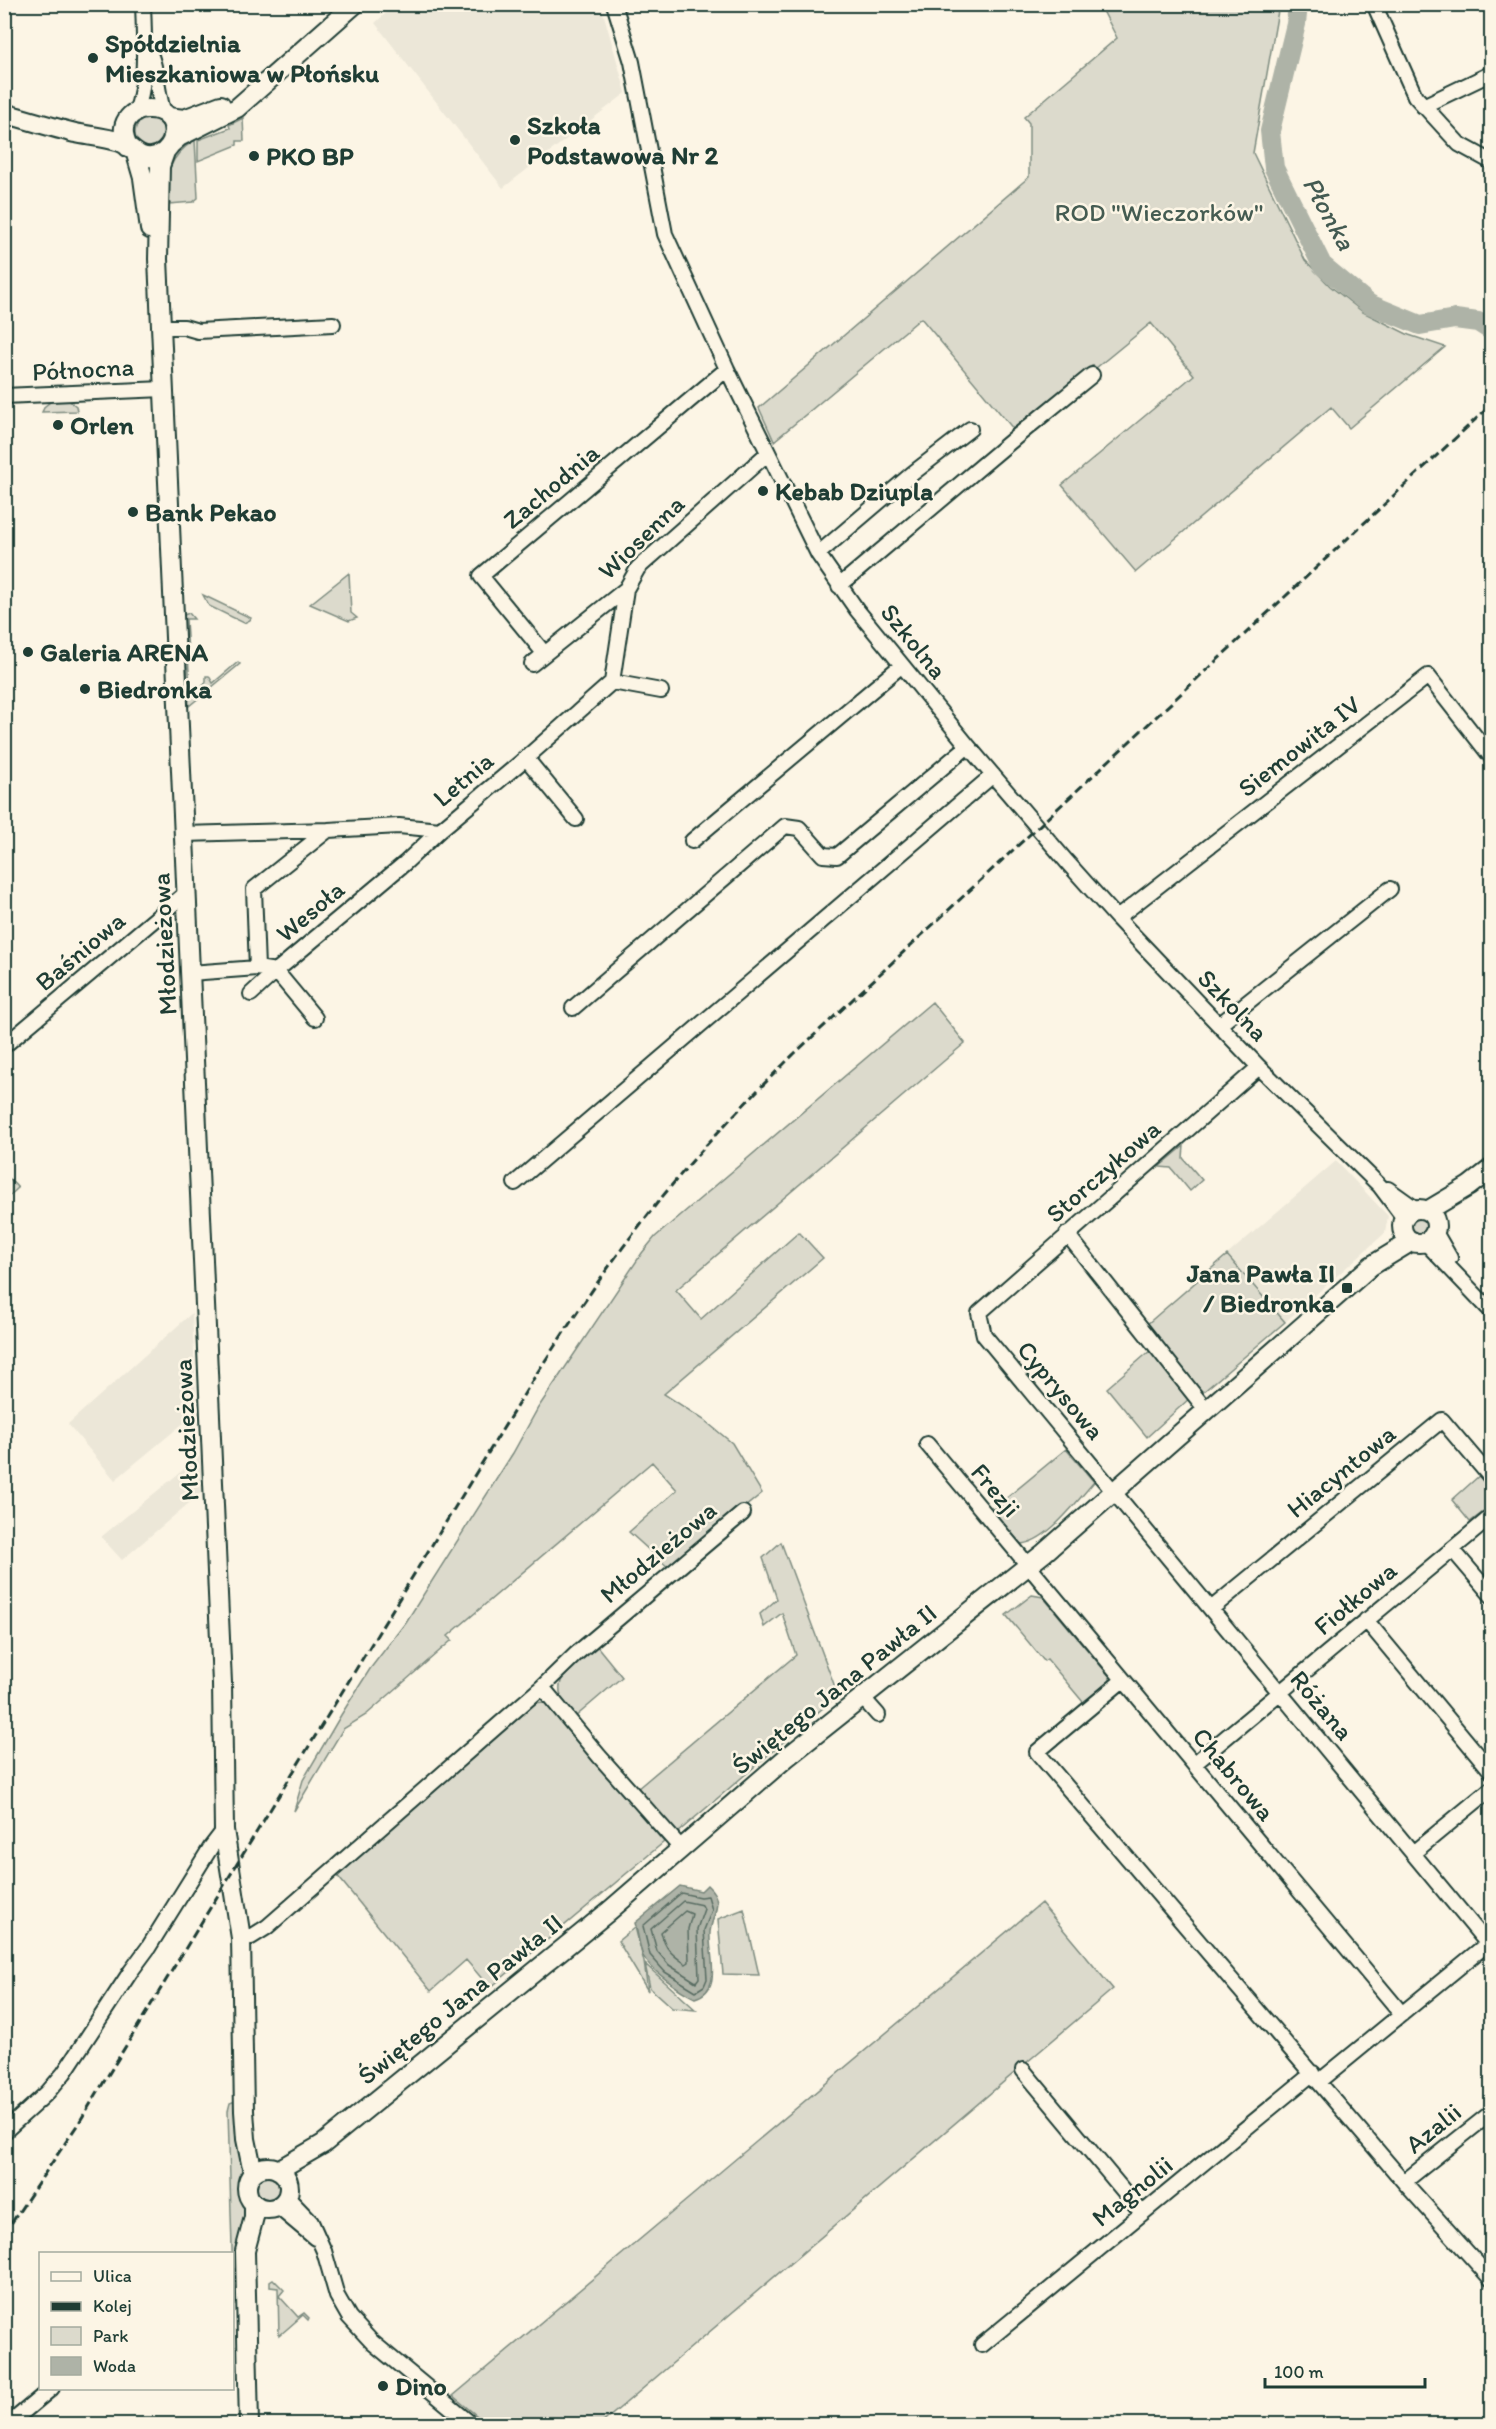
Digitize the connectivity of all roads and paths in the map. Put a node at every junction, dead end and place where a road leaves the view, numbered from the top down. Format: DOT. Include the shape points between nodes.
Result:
graph roads {
  1 [pos="143,4"];
  2 [pos="355,4"];
  3 [pos="614,4"];
  4 [pos="1376,5"];
  5 [pos="145,44"];
  6 [pos="1491,73"];
  7 [pos="255,90"];
  8 [pos="1423,106"];
  9 [pos="4,113"];
  10 [pos="166,115"];
  11 [pos="131,117"];
  12 [pos="55,127"];
  13 [pos="167,148"];
  14 [pos="132,150"];
  15 [pos="1491,162"];
  16 [pos="158,259"];
  17 [pos="333,324"];
  18 [pos="160,327"];
  19 [pos="727,369"];
  20 [pos="1092,375"];
  21 [pos="164,389"];
  22 [pos="4,396"];
  23 [pos="970,429"];
  24 [pos="768,453"];
  25 [pos="818,554"];
  26 [pos="839,586"];
  27 [pos="626,589"];
  28 [pos="544,653"];
  29 [pos="531,664"];
  30 [pos="902,665"];
  31 [pos="612,682"];
  32 [pos="661,691"];
  33 [pos="968,746"];
  34 [pos="526,758"];
  35 [pos="1491,758"];
  36 [pos="993,775"];
  37 [pos="576,819"];
  38 [pos="328,830"];
  39 [pos="440,830"];
  40 [pos="184,834"];
  41 [pos="692,841"];
  42 [pos="1390,889"];
  43 [pos="186,894"];
  44 [pos="1117,918"];
  45 [pos="257,968"];
  46 [pos="276,971"];
  47 [pos="190,972"];
  48 [pos="251,994"];
  49 [pos="573,1008"];
  50 [pos="315,1018"];
  51 [pos="1219,1025"];
  52 [pos="4,1046"];
  53 [pos="1259,1067"];
  54 [pos="1491,1168"];
  55 [pos="515,1183"];
  56 [pos="1419,1226"];
  57 [pos="1067,1234"];
  58 [pos="1491,1312"];
  59 [pos="979,1313"];
  60 [pos="1207,1411"];
  61 [pos="927,1444"];
  62 [pos="1491,1479"];
  63 [pos="1114,1493"];
  64 [pos="743,1513"];
  65 [pos="1491,1516"];
  66 [pos="1452,1549"];
  67 [pos="1029,1566"];
  68 [pos="1491,1596"];
  69 [pos="1211,1609"];
  70 [pos="1366,1620"];
  71 [pos="1123,1680"];
  72 [pos="542,1687"];
  73 [pos="1280,1692"];
  74 [pos="863,1698"];
  75 [pos="878,1715"];
  76 [pos="1194,1764"];
  77 [pos="1491,1772"];
  78 [pos="1491,1788"];
  79 [pos="224,1830"];
  80 [pos="681,1848"];
  81 [pos="1413,1853"];
  82 [pos="241,1938"];
  83 [pos="1490,1944"];
  84 [pos="1401,2014"];
  85 [pos="1023,2070"];
  86 [pos="1316,2078"];
  87 [pos="1491,2112"];
  88 [pos="4,2132"];
  89 [pos="1404,2182"];
  90 [pos="272,2189"];
  91 [pos="1142,2213"];
  92 [pos="1491,2280"];
  93 [pos="240,2290"];
  94 [pos="982,2345"];
  95 [pos="50,2390"];
  96 [pos="9,2424"];
  97 [pos="249,2424"];
  98 [pos="471,2424"];
  1 -- 5 [label="street"];
  2 -- 7 [label="street"];
  3 -- 19 [label="street, Szkolna" via="632,62 665,234"];
  4 -- 8 [label="street" via="1411,89"];
  5 -- 10 [label="street" via="151,53 159,99"];
  5 -- 11 [label="street" via="141,102"];
  6 -- 8 [label="street"];
  7 -- 10 [label="street" via="194,116 177,120"];
  7 -- 13 [label="street" via="237,108 179,137"];
  8 -- 15 [label="street" via="1459,144"];
  9 -- 12 [label="street"];
  10 -- 11 [label="street" via="150,108"];
  10 -- 13 [label="street" via="174,130"];
  11 -- 12 [label="street" via="94,128"];
  11 -- 14 [label="street" via="124,132"];
  12 -- 14 [label="street" via="121,142"];
  13 -- 14 [label="street" via="151,157"];
  13 -- 16 [label="street, Młodzieżowa" via="160,166"];
  14 -- 16 [label="street, Młodzieżowa" via="145,187 152,243"];
  16 -- 18 [label="street, Młodzieżowa"];
  17 -- 18 [label="street" via="198,331"];
  18 -- 21 [label="street, Młodzieżowa"];
  19 -- 24 [label="street, Szkolna"];
  19 -- 28 [label="street, Zachodnia" via="481,576"];
  20 -- 26 [label="street"];
  21 -- 22 [label="street, Północna"];
  21 -- 40 [label="street, Młodzieżowa"];
  23 -- 25 [label="street"];
  24 -- 25 [label="street, Szkolna"];
  24 -- 27 [label="street, Wiosenna" via="638,568"];
  25 -- 26 [label="street, Szkolna"];
  26 -- 30 [label="street, Szkolna"];
  27 -- 28 [label="street, Wiosenna"];
  27 -- 31 [label="street"];
  28 -- 29 [label="street, Wiosenna"];
  30 -- 33 [label="street, Szkolna"];
  30 -- 41 [label="street"];
  31 -- 32 [label="street"];
  31 -- 34 [label="street, Letnia"];
  33 -- 36 [label="street, Szkolna"];
  33 -- 49 [label="street" via="837,856 823,855 799,828 784,826"];
  34 -- 37 [label="street"];
  34 -- 39 [label="street, Letnia"];
  35 -- 44 [label="street, Siemowita IV" via="1428,676"];
  36 -- 44 [label="street, Szkolna"];
  36 -- 55 [label="street"];
  38 -- 39 [label="street, Letnia" via="399,826"];
  38 -- 40 [label="street, Letnia"];
  38 -- 45 [label="street" via="254,889"];
  39 -- 46 [label="street, Wesoła"];
  40 -- 43 [label="street, Młodzieżowa"];
  42 -- 51 [label="street"];
  43 -- 47 [label="street, Młodzieżowa"];
  43 -- 52 [label="street, Baśniowa"];
  44 -- 51 [label="street, Szkolna"];
  45 -- 46 [label="street, Wesoła"];
  45 -- 47 [label="street, Wesoła"];
  46 -- 48 [label="street"];
  46 -- 50 [label="street"];
  47 -- 79 [label="street, Młodzieżowa" via="222,1672"];
  51 -- 53 [label="street, Szkolna"];
  53 -- 56 [label="street, Szkolna" via="1380,1186 1387,1188"];
  53 -- 57 [label="street, Storczykowa"];
  54 -- 56 [label="street, Świętego Jana Pawła II"];
  56 -- 58 [label="street, Szkolna"];
  56 -- 60 [label="street, Świętego Jana Pawła II" via="1382,1251 1371,1266"];
  57 -- 59 [label="street, Storczykowa"];
  57 -- 60 [label="street"];
  59 -- 63 [label="street, Cyprysowa" via="984,1335"];
  60 -- 63 [label="street, Świętego Jana Pawła II"];
  61 -- 67 [label="street, Frezji"];
  62 -- 69 [label="street, Hiacyntowa" via="1442,1419"];
  63 -- 67 [label="street, Świętego Jana Pawła II"];
  63 -- 69 [label="street, Różana"];
  64 -- 72 [label="street, Młodzieżowa"];
  65 -- 66 [label="street, Fiołkowa"];
  66 -- 68 [label="street"];
  66 -- 70 [label="street, Fiołkowa"];
  67 -- 71 [label="street, Chabrowa"];
  67 -- 74 [label="street, Świętego Jana Pawła II"];
  69 -- 73 [label="street, Różana"];
  70 -- 73 [label="street, Fiołkowa"];
  70 -- 77 [label="street"];
  71 -- 76 [label="street, Chabrowa"];
  71 -- 86 [label="street" via="1037,1752"];
  72 -- 80 [label="street"];
  72 -- 82 [label="street, Młodzieżowa" via="267,1927"];
  73 -- 76 [label="street, Fiołkowa"];
  73 -- 81 [label="street, Różana"];
  74 -- 75 [label="street"];
  74 -- 80 [label="street, Świętego Jana Pawła II"];
  76 -- 84 [label="street, Chabrowa"];
  78 -- 81 [label="street"];
  79 -- 82 [label="street, Młodzieżowa"];
  79 -- 88 [label="street" via="64,2073"];
  80 -- 90 [label="street, Świętego Jana Pawła II"];
  81 -- 83 [label="street, Różana"];
  82 -- 90 [label="street" via="246,2139"];
  83 -- 84 [label="street, Magnolii"];
  84 -- 86 [label="street, Magnolii"];
  85 -- 91 [label="street"];
  86 -- 89 [label="street"];
  86 -- 91 [label="street, Magnolii"];
  87 -- 89 [label="street, Azalii"];
  89 -- 92 [label="street"];
  90 -- 93 [label="street" via="254,2217"];
  90 -- 98 [label="street" via="319,2241 337,2296 355,2325"];
  91 -- 94 [label="street, Magnolii"];
  93 -- 97 [label="street"];
  95 -- 96 [label="street"];
}
